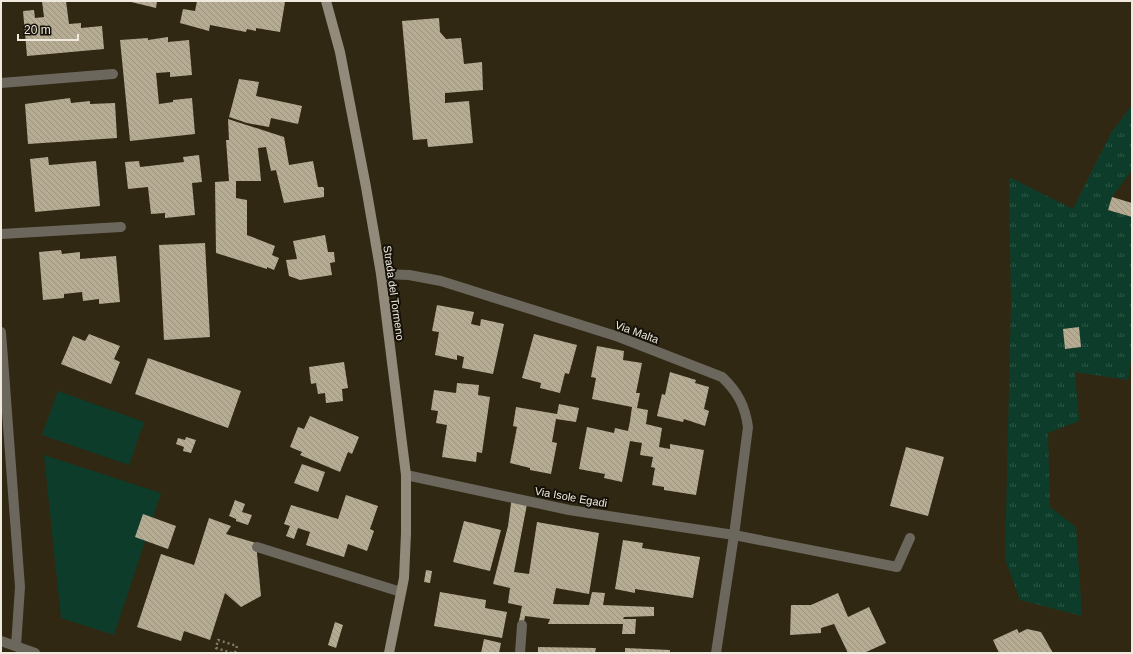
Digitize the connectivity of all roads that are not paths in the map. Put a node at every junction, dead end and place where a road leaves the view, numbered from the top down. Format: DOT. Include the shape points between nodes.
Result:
graph roads {
  1 [pos="326,1"];
  2 [pos="113,74"];
  3 [pos="1,83"];
  4 [pos="121,227"];
  5 [pos="1,234"];
  6 [pos="380,274"];
  7 [pos="1,332"];
  8 [pos="406,476"];
  9 [pos="734,535"];
  10 [pos="910,538"];
  11 [pos="257,547"];
  12 [pos="401,592"];
  13 [pos="522,625"];
  14 [pos="1,641"];
  15 [pos="16,646"];
  16 [pos="35,653"];
  17 [pos="389,653"];
  18 [pos="520,653"];
  19 [pos="716,653"];
  1 -- 6 [label="street, Strada del Tormeno" via="344,75"];
  2 -- 3 [label="street"];
  4 -- 5 [label="street"];
  6 -- 8 [label="street, Strada del Tormeno"];
  6 -- 9 [label="street, Via Malta" via="409,275 441,281 618,337 722,377 739,397 746,412 748,427"];
  7 -- 15 [label="street" via="20,587"];
  8 -- 9 [label="street, Via Isole Egadi" via="569,510"];
  8 -- 12 [label="street, Strada del Tormeno" via="406,533"];
  9 -- 10 [label="street" via="897,567"];
  9 -- 19 [label="street, Via Malta"];
  11 -- 12 [label="street"];
  12 -- 17 [label="street, Strada del Tormeno"];
  13 -- 18 [label="street"];
  14 -- 15 [label="street"];
  15 -- 16 [label="street"];
}
